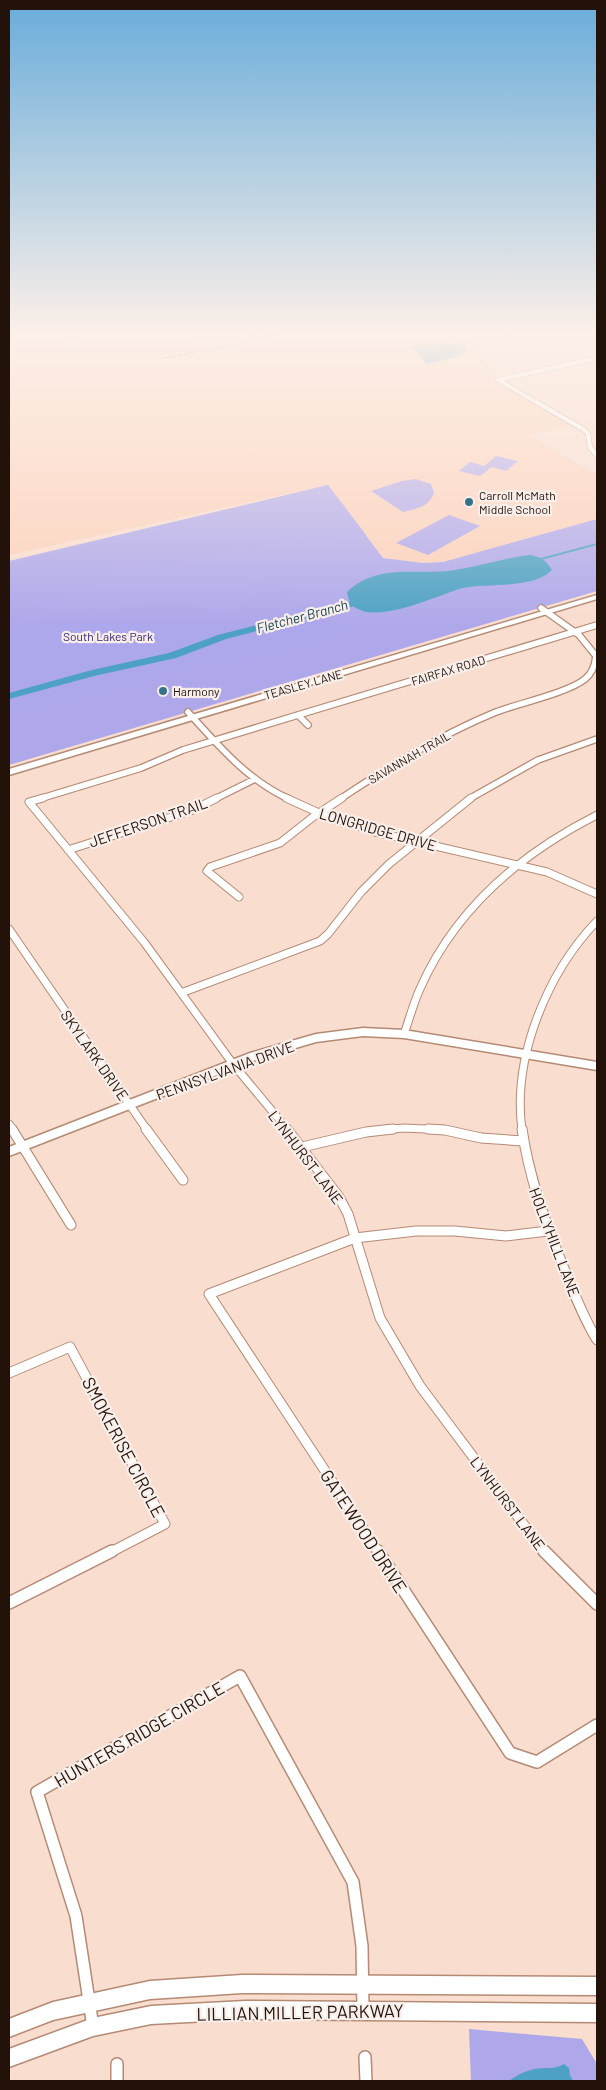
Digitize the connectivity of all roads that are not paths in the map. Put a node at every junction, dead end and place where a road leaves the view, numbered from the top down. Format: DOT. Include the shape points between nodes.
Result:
graph roads {
  1 [pos="586,432"];
  2 [pos="597,456"];
  3 [pos="597,591"];
  4 [pos="597,597"];
  5 [pos="544,610"];
  6 [pos="597,625"];
  7 [pos="575,632"];
  8 [pos="190,714"];
  9 [pos="298,715"];
  10 [pos="308,725"];
  11 [pos="597,739"];
  12 [pos="214,741"];
  13 [pos="9,765"];
  14 [pos="9,772"];
  15 [pos="255,779"];
  16 [pos="29,802"];
  17 [pos="319,813"];
  18 [pos="597,815"];
  19 [pos="415,842"];
  20 [pos="68,850"];
  21 [pos="517,865"];
  22 [pos="597,894"];
  23 [pos="239,897"];
  24 [pos="597,921"];
  25 [pos="9,929"];
  26 [pos="181,993"];
  27 [pos="404,1034"];
  28 [pos="527,1054"];
  29 [pos="233,1064"];
  30 [pos="597,1066"];
  31 [pos="130,1105"];
  32 [pos="9,1124"];
  33 [pos="523,1141"];
  34 [pos="23,1146"];
  35 [pos="302,1147"];
  36 [pos="9,1152"];
  37 [pos="183,1180"];
  38 [pos="71,1225"];
  39 [pos="548,1231"];
  40 [pos="354,1238"];
  41 [pos="597,1340"];
  42 [pos="9,1373"];
  43 [pos="9,1603"];
  44 [pos="597,1604"];
  45 [pos="597,1725"];
  46 [pos="364,1984"];
  47 [pos="597,1986"];
  48 [pos="90,2003"];
  49 [pos="363,2010"];
  50 [pos="597,2013"];
  51 [pos="93,2027"];
  52 [pos="9,2028"];
  53 [pos="365,2057"];
  54 [pos="9,2058"];
  55 [pos="117,2064"];
  56 [pos="117,2081"];
  57 [pos="366,2081"];
  1 -- 2 [label="street" via="590,447"];
  3 -- 5 [label="main road, TEASLEY LANE"];
  4 -- 5 [label="main road, TEASLEY LANE"];
  5 -- 7 [label="street, SAVANNAH TRAIL"];
  5 -- 8 [label="main road, TEASLEY LANE"];
  6 -- 7 [label="street, FAIRFAX ROAD"];
  7 -- 9 [label="street, FAIRFAX ROAD"];
  7 -- 17 [label="street, SAVANNAH TRAIL" via="590,644 596,656 594,669 585,680 441,736"];
  8 -- 12 [label="street, LONGRIDGE DRIVE"];
  8 -- 13 [label="main road, TEASLEY LANE"];
  8 -- 14 [label="main road, TEASLEY LANE"];
  9 -- 10 [label="street"];
  9 -- 12 [label="street, FAIRFAX ROAD"];
  11 -- 19 [label="street" via="538,760 503,778 469,799"];
  12 -- 15 [label="street, LONGRIDGE DRIVE"];
  12 -- 16 [label="street, FAIRFAX ROAD" via="141,768"];
  15 -- 17 [label="street, LONGRIDGE DRIVE"];
  15 -- 20 [label="street, JEFFERSON TRAIL" via="193,810"];
  16 -- 20 [label="street, LYNHURST LANE"];
  17 -- 19 [label="street, LONGRIDGE DRIVE"];
  17 -- 23 [label="street, SAVANNAH TRAIL" via="280,843 207,870"];
  18 -- 21 [label="street"];
  19 -- 21 [label="street, LONGRIDGE DRIVE"];
  19 -- 26 [label="street" via="389,864 320,940"];
  20 -- 26 [label="street, LYNHURST LANE"];
  21 -- 22 [label="street, LONGRIDGE DRIVE" via="553,874"];
  21 -- 27 [label="street" via="481,897 446,938 418,992"];
  24 -- 28 [label="street, HOLLYHILL LANE" via="561,968 538,1015"];
  25 -- 31 [label="street, SKYLARK DRIVE"];
  26 -- 29 [label="street, LYNHURST LANE"];
  27 -- 28 [label="main road, PENNSYLVANIA DRIVE"];
  27 -- 29 [label="main road, PENNSYLVANIA DRIVE" via="363,1032 316,1038"];
  28 -- 30 [label="main road, PENNSYLVANIA DRIVE"];
  28 -- 33 [label="street, HOLLYHILL LANE" via="520,1100"];
  29 -- 31 [label="main road, PENNSYLVANIA DRIVE"];
  29 -- 35 [label="street, LYNHURST LANE"];
  31 -- 34 [label="main road, PENNSYLVANIA DRIVE"];
  31 -- 37 [label="street, SKYLARK DRIVE"];
  32 -- 34 [label="street"];
  33 -- 35 [label="street" via="404,1128 379,1130"];
  33 -- 39 [label="street, HOLLYHILL LANE"];
  34 -- 36 [label="main road, PENNSYLVANIA DRIVE"];
  34 -- 38 [label="street"];
  35 -- 40 [label="street, LYNHURST LANE" via="339,1197 348,1214"];
  39 -- 40 [label="street" via="506,1236 416,1231"];
  39 -- 41 [label="street, HOLLYHILL LANE"];
  40 -- 44 [label="street, LYNHURST LANE" via="380,1318 420,1386 548,1557"];
  40 -- 45 [label="street, GATEWOOD DRIVE" via="209,1294 510,1754 537,1762"];
  42 -- 43 [label="street, SMOKERISE CIRCLE" via="70,1346 165,1524"];
  46 -- 47 [label="main road, LILLIAN MILLER PARKWAY"];
  46 -- 48 [label="main road, LILLIAN MILLER PARKWAY" via="242,1984 159,1989"];
  46 -- 48 [label="street, HUNTERS RIDGE CIRCLE" via="360,1917 353,1882 240,1676 37,1792 76,1916"];
  46 -- 49 [label="street, HUNTERS RIDGE CIRCLE"];
  48 -- 51 [label="street, HUNTERS RIDGE CIRCLE"];
  48 -- 52 [label="main road, LILLIAN MILLER PARKWAY" via="53,2011"];
  49 -- 50 [label="main road, LILLIAN MILLER PARKWAY"];
  49 -- 51 [label="main road, LILLIAN MILLER PARKWAY" via="245,2010 151,2015"];
  51 -- 54 [label="main road, LILLIAN MILLER PARKWAY"];
  53 -- 57 [label="street"];
  55 -- 56 [label="street"];
}
